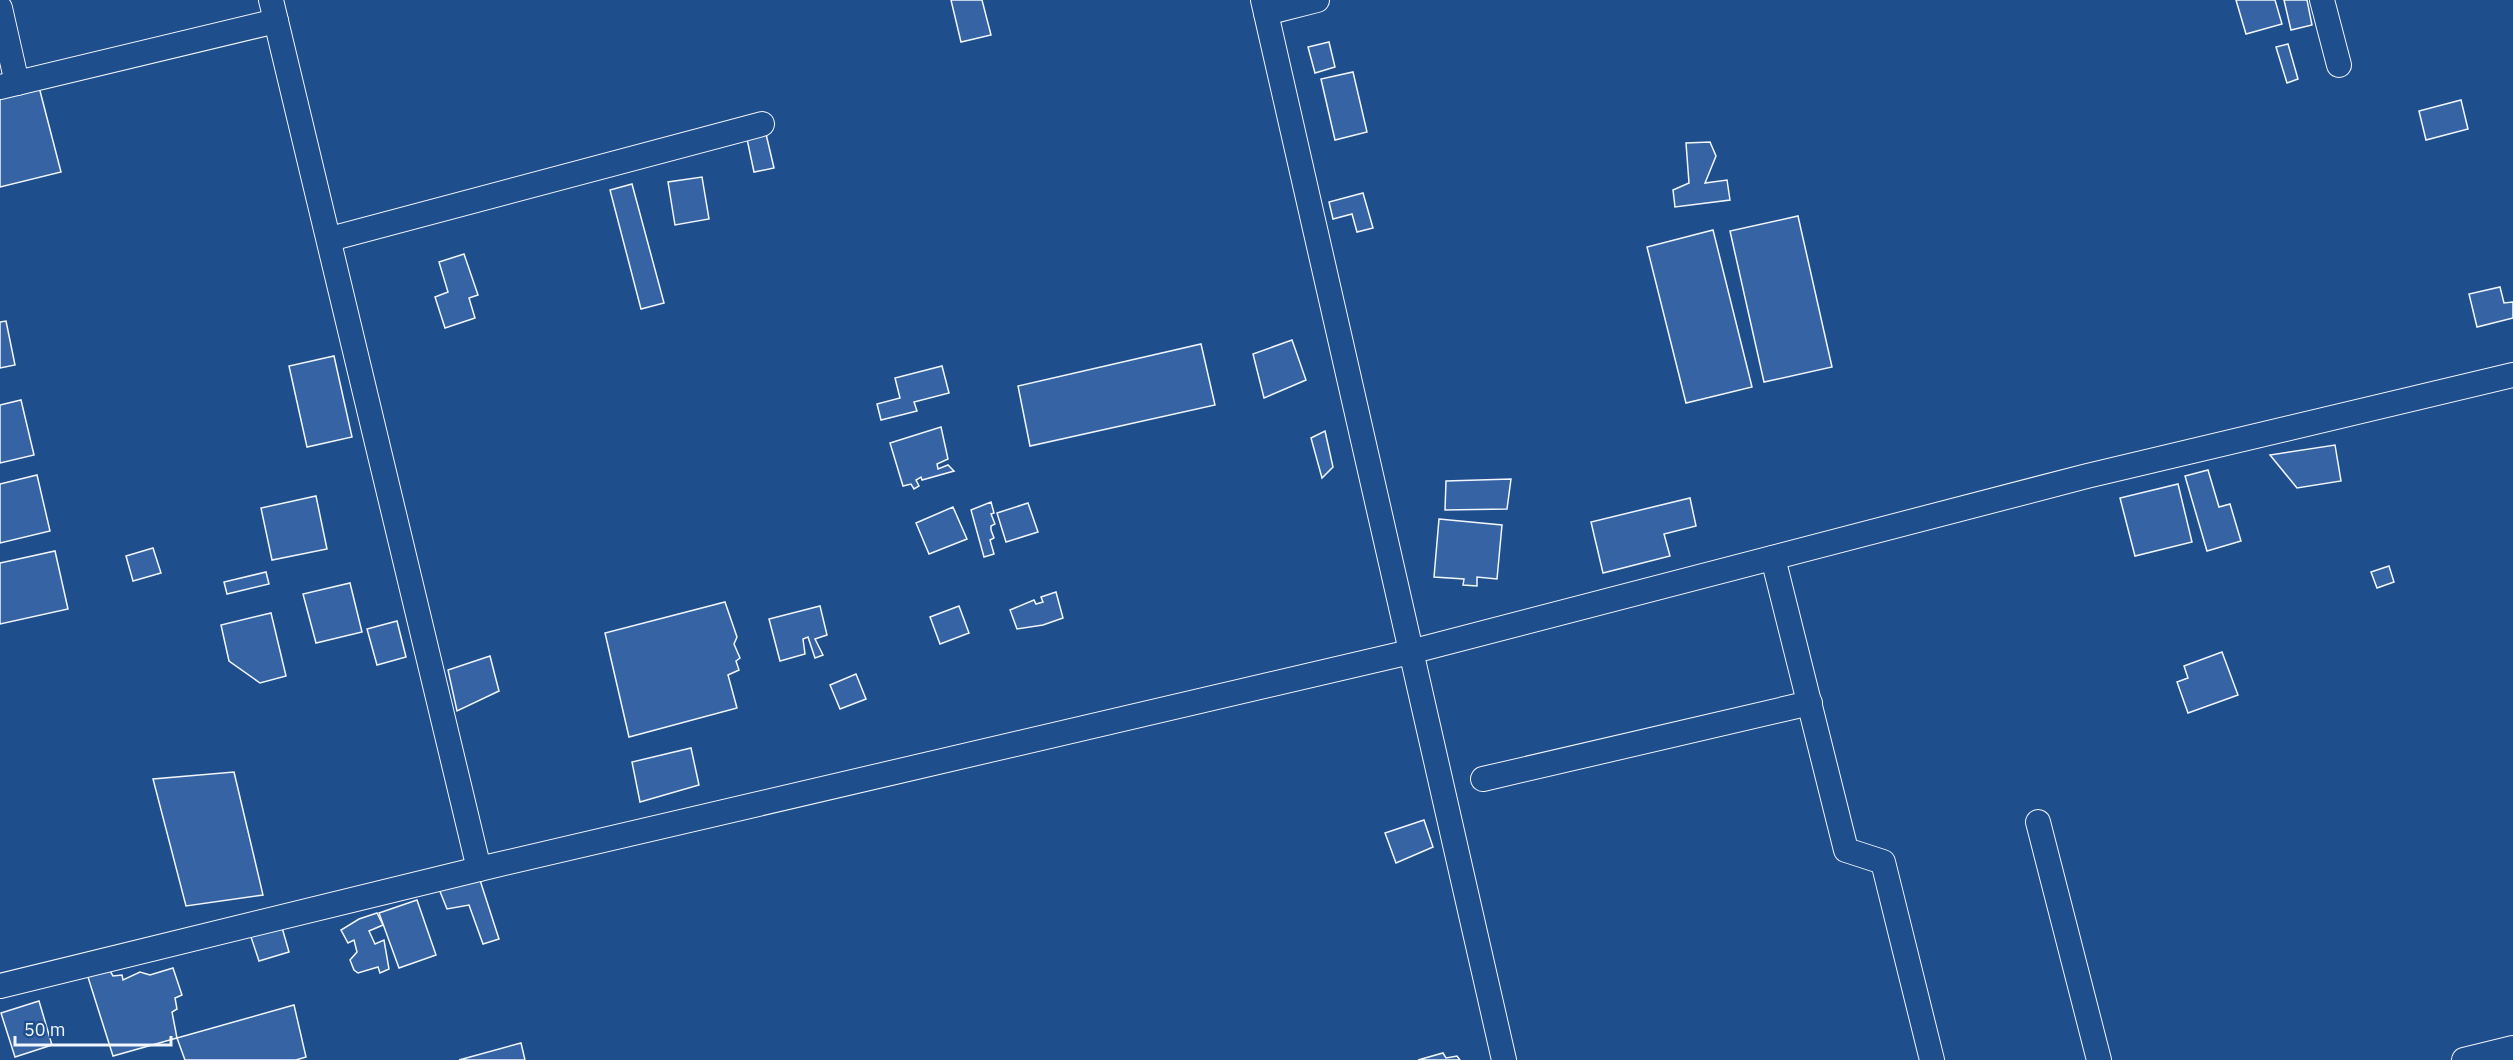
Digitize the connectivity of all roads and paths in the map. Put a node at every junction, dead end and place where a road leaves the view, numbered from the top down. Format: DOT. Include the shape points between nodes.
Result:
graph roads {
  1 [pos="1317,0"];
  2 [pos="2322,0"];
  3 [pos="1264,6"];
  4 [pos="0,8"];
  5 [pos="274,10"];
  6 [pos="2338,65"];
  7 [pos="8,85"];
  8 [pos="762,124"];
  9 [pos="330,239"];
  10 [pos="2513,375"];
  11 [pos="1773,558"];
  12 [pos="1410,652"];
  13 [pos="1810,703"];
  14 [pos="1484,778"];
  15 [pos="2038,822"];
  16 [pos="479,869"];
  17 [pos="0,986"];
  18 [pos="2513,1048"];
  19 [pos="1504,1060"];
  20 [pos="1932,1060"];
  21 [pos="2099,1060"];
  22 [pos="2464,1060"];
  1 -- 3 [label="street"];
  2 -- 6 [label="street"];
  3 -- 12 [label="street"];
  4 -- 7 [label="street"];
  5 -- 7 [label="street"];
  5 -- 9 [label="street"];
  8 -- 9 [label="street"];
  9 -- 16 [label="street"];
  10 -- 11 [label="street" via="2087,476"];
  11 -- 12 [label="street"];
  11 -- 13 [label="street"];
  12 -- 16 [label="street"];
  12 -- 19 [label="street"];
  13 -- 14 [label="street"];
  13 -- 20 [label="street" via="1846,850 1883,862"];
  15 -- 21 [label="street"];
  16 -- 17 [label="street"];
  18 -- 22 [label="street"];
}
